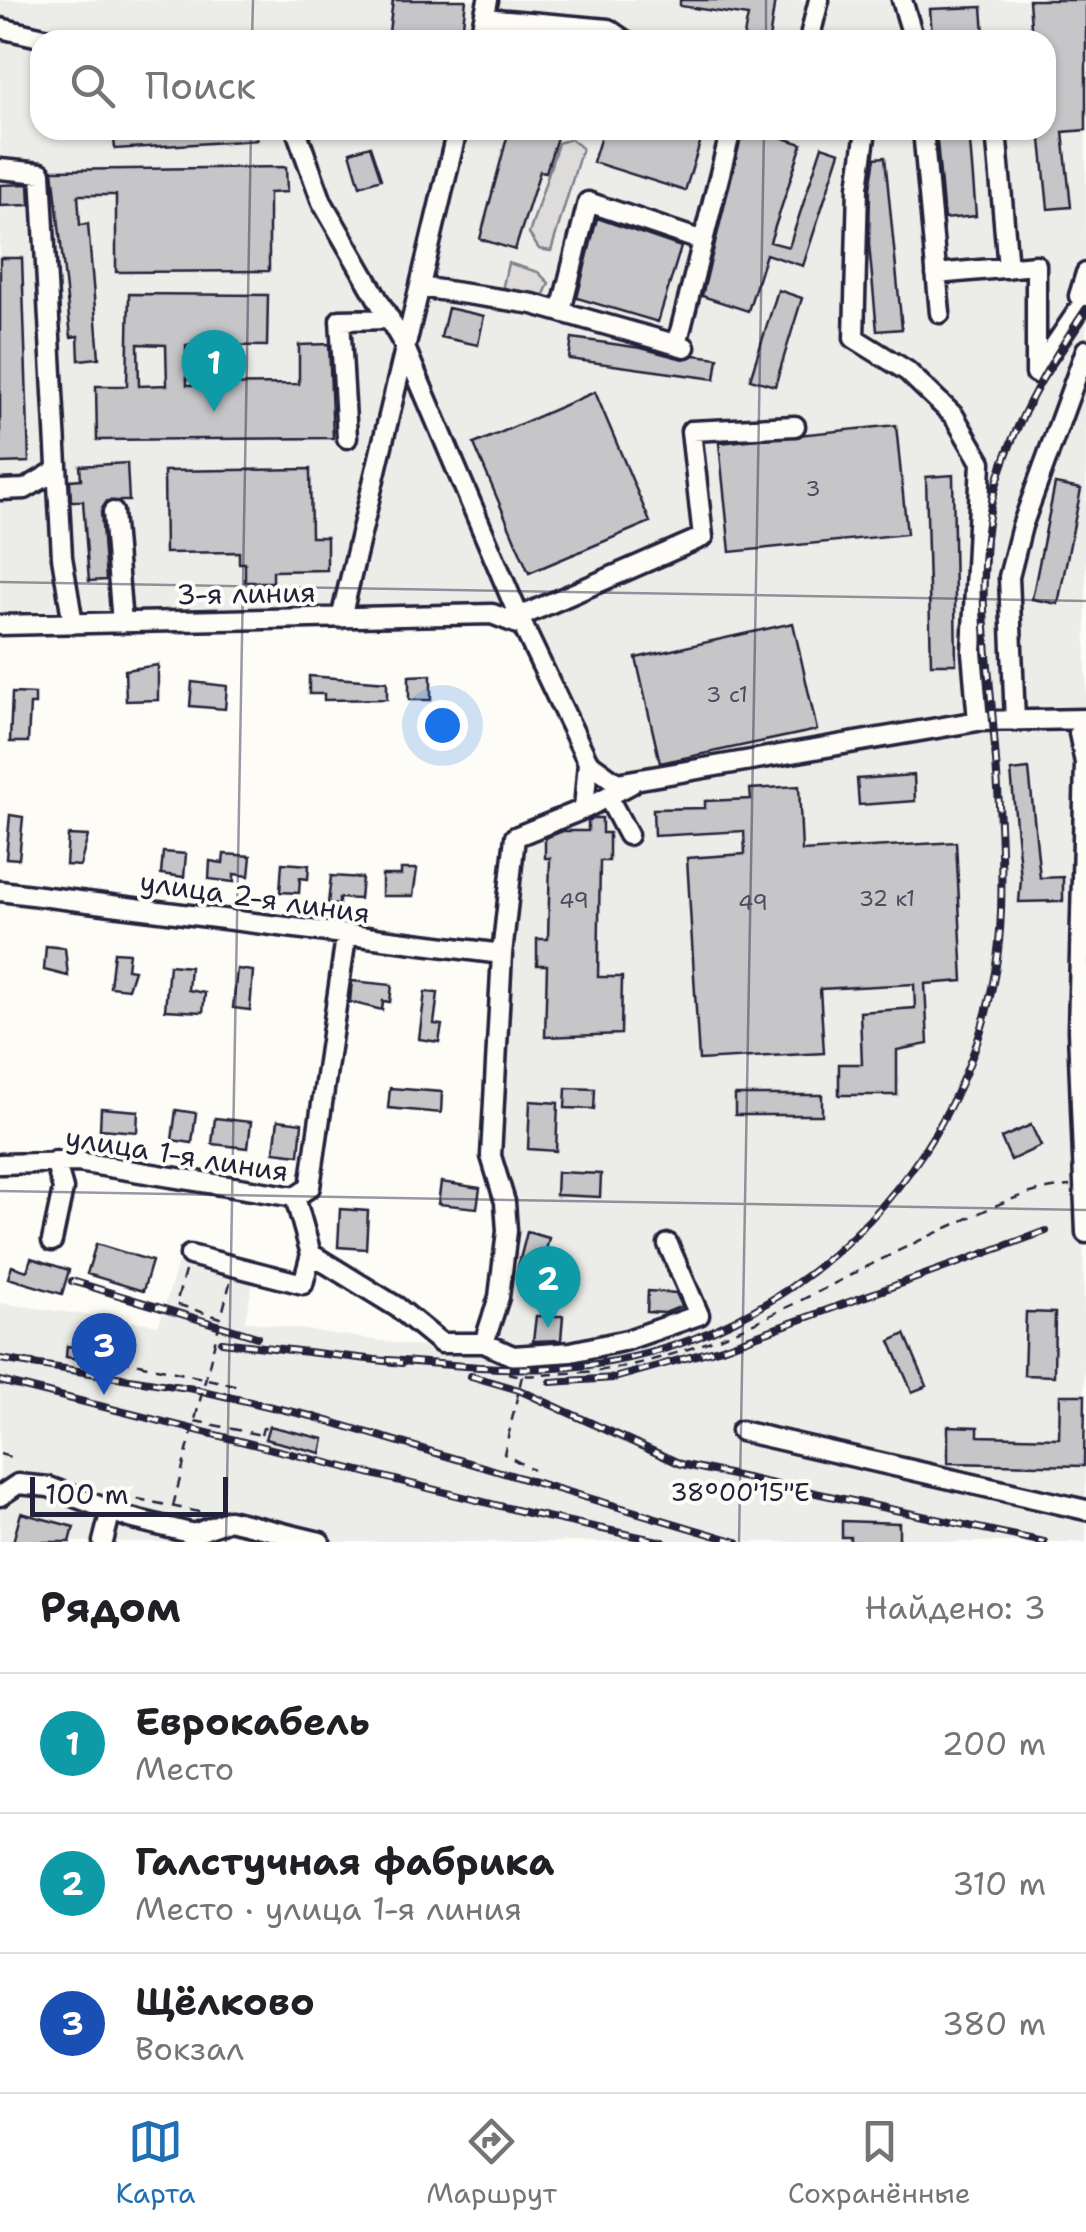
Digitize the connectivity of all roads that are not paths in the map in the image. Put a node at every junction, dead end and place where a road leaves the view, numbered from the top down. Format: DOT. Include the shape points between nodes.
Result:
graph roads {
  1 [pos="818,0"];
  2 [pos="902,0"];
  3 [pos="486,9"];
  4 [pos="0,28"];
  5 [pos="609,30"];
  6 [pos="812,30"];
  7 [pos="911,30"];
  8 [pos="30,35"];
  9 [pos="299,140"];
  10 [pos="456,140"];
  11 [pos="728,140"];
  12 [pos="865,140"];
  13 [pos="924,140"];
  14 [pos="997,140"];
  15 [pos="0,169"];
  16 [pos="703,241"];
  17 [pos="1008,268"];
  18 [pos="936,274"];
  19 [pos="1086,274"];
  20 [pos="420,287"];
  21 [pos="1085,302"];
  22 [pos="561,312"];
  23 [pos="940,313"];
  24 [pos="390,319"];
  25 [pos="403,343"];
  26 [pos="1086,350"];
  27 [pos="795,426"];
  28 [pos="347,438"];
  29 [pos="56,470"];
  30 [pos="0,490"];
  31 [pos="113,512"];
  32 [pos="341,618"];
  33 [pos="521,622"];
  34 [pos="122,623"];
  35 [pos="73,624"];
  36 [pos="0,626"];
  37 [pos="978,721"];
  38 [pos="1014,722"];
  39 [pos="1084,726"];
  40 [pos="588,762"];
  41 [pos="634,782"];
  42 [pos="608,796"];
  43 [pos="584,809"];
  44 [pos="628,836"];
  45 [pos="0,891"];
  46 [pos="346,937"];
  47 [pos="502,954"];
  48 [pos="1083,1082"];
  49 [pos="54,1161"];
  50 [pos="0,1164"];
  51 [pos="1084,1185"];
  52 [pos="295,1197"];
  53 [pos="1086,1233"];
  54 [pos="52,1241"];
  55 [pos="668,1244"];
  56 [pos="190,1254"];
  57 [pos="311,1254"];
  58 [pos="484,1342"];
  59 [pos="741,1431"];
  60 [pos="0,1496"];
  61 [pos="111,1510"];
  62 [pos="1086,1510"];
  63 [pos="140,1521"];
  64 [pos="193,1538"];
  65 [pos="103,1542"];
  66 [pos="135,1542"];
  67 [pos="320,1542"];
  1 -- 6 [label="street"];
  2 -- 7 [label="street"];
  3 -- 5 [label="street"];
  4 -- 8 [label="street"];
  9 -- 24 [label="street" via="322,202"];
  10 -- 20 [label="street"];
  11 -- 16 [label="street"];
  12 -- 37 [label="street" via="854,338 908,371 954,416 981,462 972,652"];
  13 -- 18 [label="street"];
  14 -- 17 [label="street"];
  15 -- 29 [label="street" via="41,173"];
  16 -- 22 [label="street" via="681,345"];
  16 -- 22 [label="street" via="588,202"];
  17 -- 18 [label="street"];
  17 -- 21 [label="street" via="1036,265 1036,373"];
  18 -- 23 [label="street"];
  19 -- 21 [label="street" via="1079,296"];
  20 -- 22 [label="street"];
  20 -- 25 [label="street"];
  24 -- 25 [label="street"];
  24 -- 28 [label="street" via="340,320"];
  25 -- 32 [label="street"];
  25 -- 33 [label="street"];
  26 -- 38 [label="street" via="1009,577"];
  27 -- 33 [label="street" via="690,431 702,537"];
  29 -- 30 [label="street" via="26,489"];
  29 -- 35 [label="street"];
  31 -- 34 [label="street"];
  32 -- 33 [label="street, 3-я линия" via="492,614"];
  32 -- 34 [label="street, 3-я линия"];
  33 -- 40 [label="street"];
  34 -- 35 [label="street, 3-я линия"];
  35 -- 36 [label="street, 3-я линия"];
  37 -- 38 [label="street"];
  37 -- 41 [label="street"];
  38 -- 39 [label="street"];
  39 -- 48 [label="street"];
  40 -- 41 [label="street" via="617,783"];
  40 -- 43 [label="street"];
  41 -- 42 [label="street"];
  42 -- 43 [label="street"];
  42 -- 44 [label="street"];
  43 -- 47 [label="street" via="515,837"];
  45 -- 46 [label="street, улица 2-я линия"];
  46 -- 47 [label="street, улица 2-я линия"];
  46 -- 52 [label="street" via="310,1186"];
  47 -- 58 [label="street" via="491,1156 506,1202 506,1231 499,1297"];
  48 -- 51 [label="street"];
  49 -- 50 [label="street, улица 1-я линия"];
  49 -- 52 [label="street, улица 1-я линия"];
  49 -- 54 [label="street" via="63,1189"];
  51 -- 53 [label="street"];
  52 -- 57 [label="street, улица 1-я линия"];
  55 -- 58 [label="street" via="699,1315 628,1340 536,1355 513,1356"];
  56 -- 57 [label="street" via="303,1284"];
  57 -- 58 [label="street" via="440,1342"];
  59 -- 62 [label="street"];
  60 -- 61 [label="street" via="11,1485 27,1483"];
  61 -- 63 [label="street"];
  61 -- 65 [label="street"];
  63 -- 64 [label="street"];
  63 -- 66 [label="street"];
  64 -- 67 [label="street" via="224,1520"];
}
